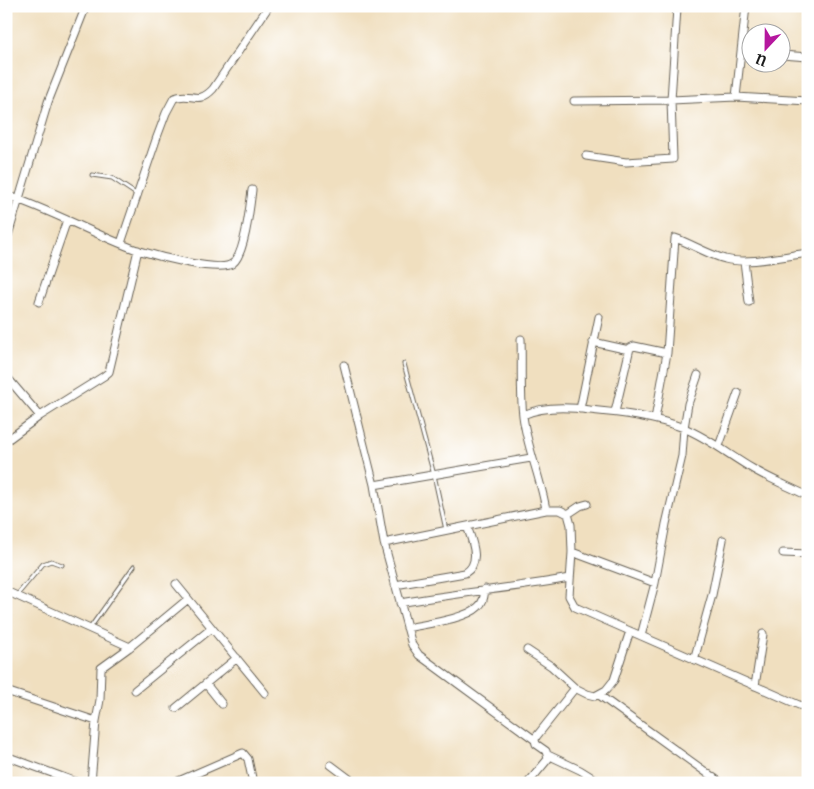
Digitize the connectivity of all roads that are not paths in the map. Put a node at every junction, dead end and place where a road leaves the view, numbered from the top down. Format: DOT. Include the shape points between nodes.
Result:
graph roads {
  1 [pos="86,6"];
  2 [pos="269,6"];
  3 [pos="746,6"];
  4 [pos="676,8"];
  5 [pos="792,56"];
  6 [pos="808,57"];
  7 [pos="808,78"];
  8 [pos="736,97"];
  9 [pos="671,100"];
  10 [pos="574,101"];
  11 [pos="808,101"];
  12 [pos="586,156"];
  13 [pos="92,175"];
  14 [pos="252,190"];
  15 [pos="6,195"];
  16 [pos="137,195"];
  17 [pos="20,200"];
  18 [pos="67,220"];
  19 [pos="6,242"];
  20 [pos="121,243"];
  21 [pos="138,250"];
  22 [pos="808,253"];
  23 [pos="744,261"];
  24 [pos="39,302"];
  25 [pos="749,302"];
  26 [pos="599,317"];
  27 [pos="521,339"];
  28 [pos="594,342"];
  29 [pos="629,350"];
  30 [pos="667,353"];
  31 [pos="404,364"];
  32 [pos="344,365"];
  33 [pos="698,375"];
  34 [pos="6,376"];
  35 [pos="738,393"];
  36 [pos="580,408"];
  37 [pos="615,412"];
  38 [pos="523,415"];
  39 [pos="40,416"];
  40 [pos="655,419"];
  41 [pos="684,428"];
  42 [pos="6,441"];
  43 [pos="719,446"];
  44 [pos="531,458"];
  45 [pos="434,475"];
  46 [pos="374,485"];
  47 [pos="808,496"];
  48 [pos="587,504"];
  49 [pos="546,510"];
  50 [pos="568,514"];
  51 [pos="467,526"];
  52 [pos="446,530"];
  53 [pos="723,540"];
  54 [pos="384,542"];
  55 [pos="572,552"];
  56 [pos="783,553"];
  57 [pos="808,554"];
  58 [pos="62,565"];
  59 [pos="134,566"];
  60 [pos="570,578"];
  61 [pos="655,583"];
  62 [pos="176,584"];
  63 [pos="395,585"];
  64 [pos="485,590"];
  65 [pos="6,591"];
  66 [pos="16,595"];
  67 [pos="188,599"];
  68 [pos="400,603"];
  69 [pos="89,628"];
  70 [pos="212,628"];
  71 [pos="407,628"];
  72 [pos="630,632"];
  73 [pos="763,634"];
  74 [pos="641,636"];
  75 [pos="130,646"];
  76 [pos="527,650"];
  77 [pos="237,658"];
  78 [pos="694,660"];
  79 [pos="206,684"];
  80 [pos="755,686"];
  81 [pos="575,688"];
  82 [pos="135,690"];
  83 [pos="6,691"];
  84 [pos="265,692"];
  85 [pos="599,695"];
  86 [pos="222,704"];
  87 [pos="808,707"];
  88 [pos="176,708"];
  89 [pos="96,721"];
  90 [pos="535,740"];
  91 [pos="548,755"];
  92 [pos="6,756"];
  93 [pos="331,765"];
  94 [pos="79,783"];
  95 [pos="92,783"];
  96 [pos="171,783"];
  97 [pos="253,783"];
  98 [pos="355,783"];
  99 [pos="528,783"];
  100 [pos="601,783"];
  101 [pos="721,783"];
  1 -- 17 [label="street" via="48,102"];
  2 -- 16 [label="street" via="206,97 180,95 174,98"];
  3 -- 8 [label="street"];
  4 -- 9 [label="street"];
  5 -- 6 [label="street"];
  7 -- 11 [label="street"];
  8 -- 9 [label="street"];
  8 -- 11 [label="street"];
  9 -- 10 [label="street"];
  9 -- 12 [label="street" via="673,159 626,162"];
  13 -- 16 [label="lane" via="112,178"];
  14 -- 21 [label="street" via="245,234 237,259 227,267 213,268"];
  15 -- 17 [label="street"];
  16 -- 20 [label="street"];
  17 -- 18 [label="street"];
  17 -- 19 [label="street"];
  18 -- 20 [label="street"];
  18 -- 24 [label="street"];
  20 -- 21 [label="street"];
  21 -- 39 [label="street" via="109,372"];
  22 -- 23 [label="street"];
  23 -- 25 [label="street"];
  23 -- 30 [label="street" via="727,259 675,238"];
  26 -- 28 [label="street"];
  27 -- 38 [label="street"];
  28 -- 29 [label="street"];
  28 -- 36 [label="street"];
  29 -- 30 [label="street" via="634,346"];
  29 -- 37 [label="street"];
  30 -- 40 [label="street"];
  31 -- 45 [label="lane"];
  32 -- 46 [label="street"];
  33 -- 41 [label="street"];
  34 -- 39 [label="street"];
  35 -- 43 [label="street"];
  36 -- 37 [label="street"];
  36 -- 38 [label="street" via="545,409"];
  37 -- 40 [label="street"];
  38 -- 44 [label="street"];
  39 -- 42 [label="street"];
  40 -- 41 [label="street"];
  41 -- 43 [label="street"];
  41 -- 61 [label="street" via="682,456"];
  43 -- 47 [label="street" via="753,468"];
  44 -- 45 [label="street"];
  44 -- 49 [label="street"];
  45 -- 46 [label="street"];
  45 -- 52 [label="lane"];
  46 -- 54 [label="street"];
  48 -- 50 [label="street"];
  49 -- 50 [label="street" via="560,510"];
  49 -- 51 [label="street"];
  50 -- 55 [label="street"];
  51 -- 52 [label="street"];
  51 -- 63 [label="street" via="474,548 472,569"];
  52 -- 54 [label="street"];
  53 -- 78 [label="street"];
  54 -- 63 [label="street"];
  55 -- 60 [label="street"];
  55 -- 61 [label="street"];
  56 -- 57 [label="street"];
  58 -- 66 [label="lane" via="51,561 43,564"];
  59 -- 69 [label="lane"];
  60 -- 64 [label="street"];
  60 -- 72 [label="street" via="570,596 575,607"];
  61 -- 74 [label="street"];
  62 -- 67 [label="street"];
  63 -- 68 [label="street"];
  64 -- 68 [label="street"];
  64 -- 71 [label="street" via="483,601 473,612"];
  65 -- 66 [label="street"];
  66 -- 69 [label="street"];
  67 -- 70 [label="street"];
  67 -- 75 [label="street"];
  68 -- 71 [label="street"];
  69 -- 75 [label="street"];
  70 -- 77 [label="street"];
  70 -- 82 [label="street"];
  71 -- 90 [label="street" via="412,645 420,655"];
  72 -- 74 [label="street"];
  72 -- 85 [label="street" via="614,680"];
  73 -- 80 [label="street"];
  74 -- 78 [label="street"];
  75 -- 89 [label="street" via="101,668"];
  76 -- 81 [label="street"];
  77 -- 79 [label="street"];
  77 -- 84 [label="street"];
  78 -- 80 [label="street"];
  79 -- 86 [label="street"];
  79 -- 88 [label="street"];
  80 -- 87 [label="street"];
  81 -- 85 [label="street" via="592,696"];
  81 -- 90 [label="street"];
  83 -- 89 [label="street"];
  85 -- 101 [label="street"];
  89 -- 95 [label="street"];
  90 -- 91 [label="street"];
  91 -- 99 [label="street"];
  91 -- 100 [label="street"];
  92 -- 94 [label="street"];
  93 -- 98 [label="street"];
  96 -- 97 [label="street" via="243,753 248,759"];
}
